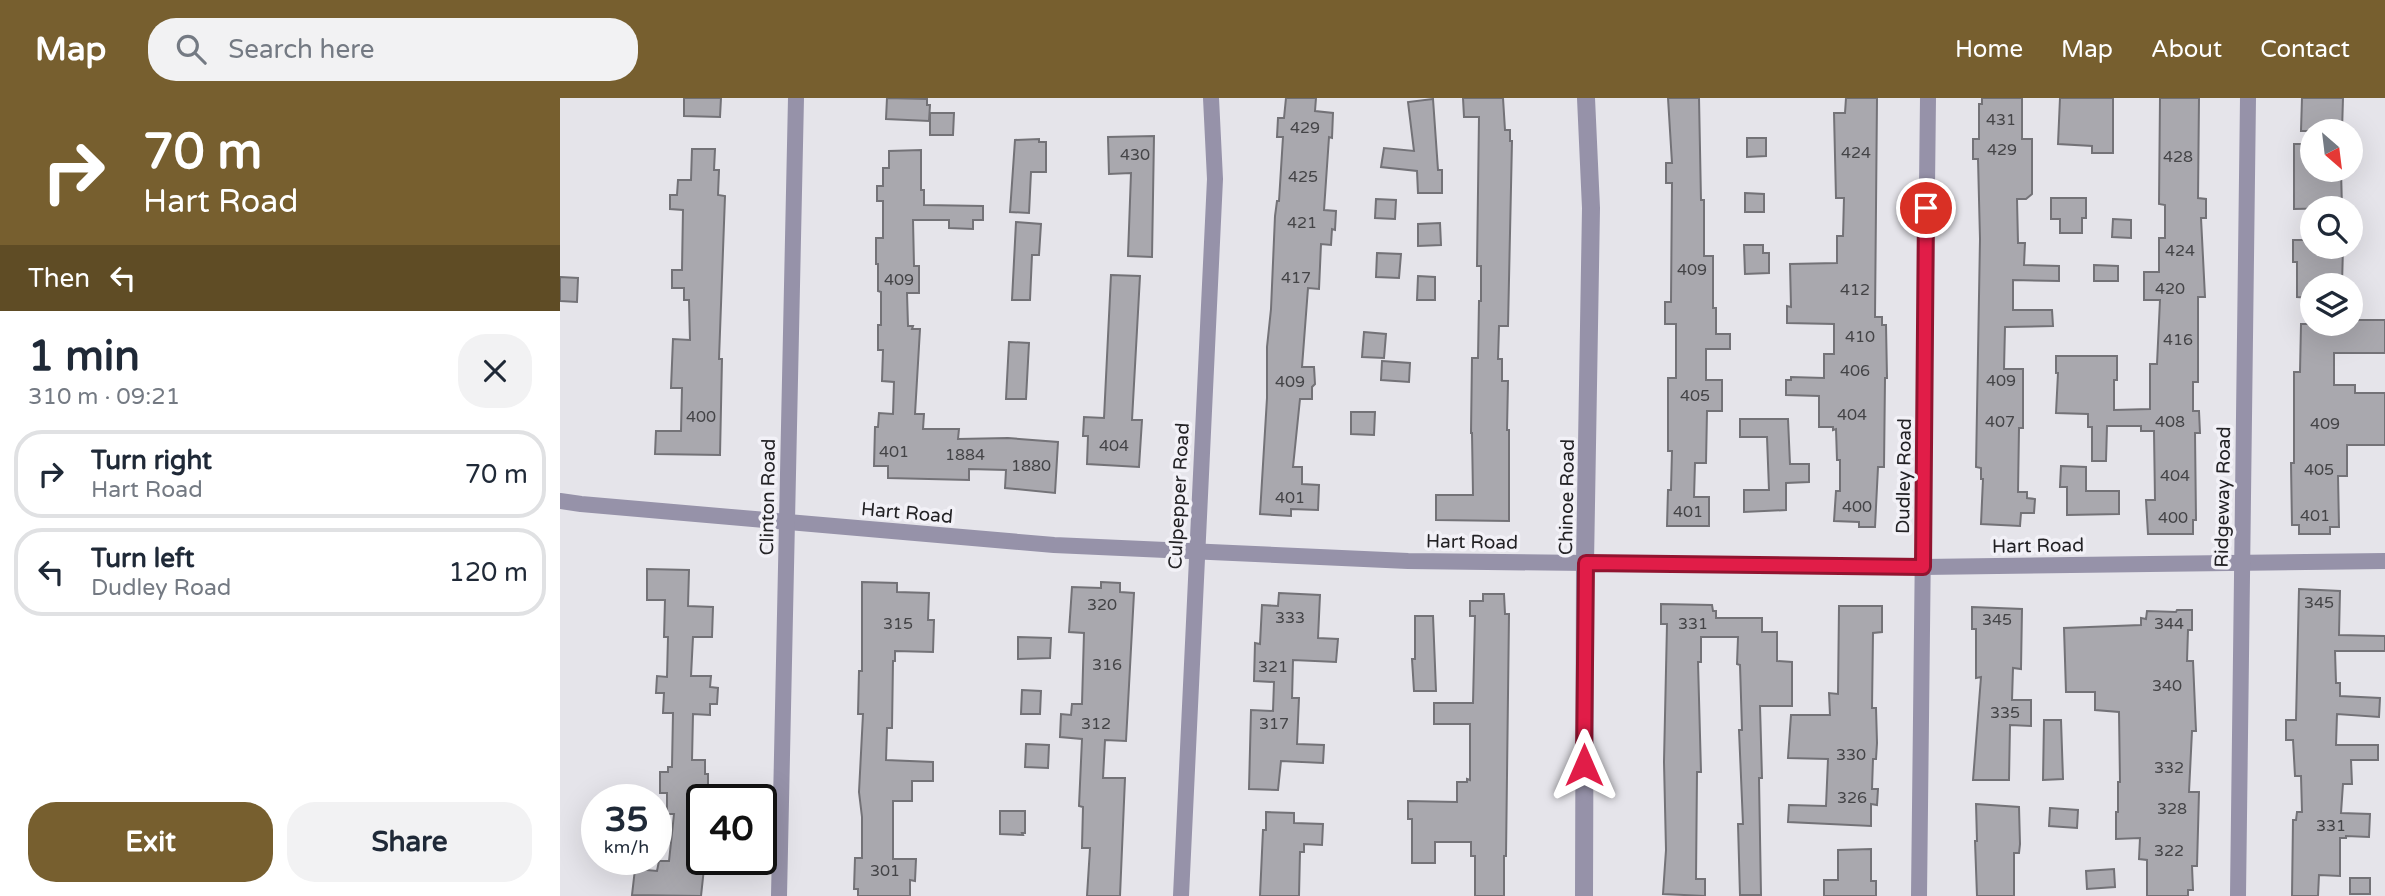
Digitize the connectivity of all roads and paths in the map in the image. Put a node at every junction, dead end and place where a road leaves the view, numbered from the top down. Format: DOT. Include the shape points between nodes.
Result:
graph roads {
  1 [pos="796,98"];
  2 [pos="1211,98"];
  3 [pos="1586,98"];
  4 [pos="1928,98"];
  5 [pos="2248,98"];
  6 [pos="560,501"];
  7 [pos="788,522"];
  8 [pos="1196,551"];
  9 [pos="2385,561"];
  10 [pos="1586,563"];
  11 [pos="2242,564"];
  12 [pos="1923,567"];
  13 [pos="779,896"];
  14 [pos="1181,896"];
  15 [pos="1584,896"];
  16 [pos="1919,896"];
  17 [pos="2238,896"];
  1 -- 7 [label="street, Clinton Road"];
  2 -- 8 [label="street, Culpepper Road" via="1216,179"];
  3 -- 10 [label="street, Chinoe Road" via="1591,208"];
  4 -- 12 [label="street, Dudley Road"];
  5 -- 11 [label="street, Ridgeway Road"];
  6 -- 7 [label="street, Hart Road"];
  7 -- 8 [label="street, Hart Road" via="1054,545"];
  7 -- 13 [label="street, Clinton Road"];
  8 -- 10 [label="street, Hart Road"];
  8 -- 14 [label="street, Culpepper Road"];
  9 -- 11 [label="street, Hart Road"];
  10 -- 12 [label="street, Hart Road"];
  10 -- 15 [label="street, Chinoe Road"];
  11 -- 12 [label="street, Hart Road"];
  11 -- 17 [label="street, Ridgeway Road"];
  12 -- 16 [label="street, Dudley Road"];
}
